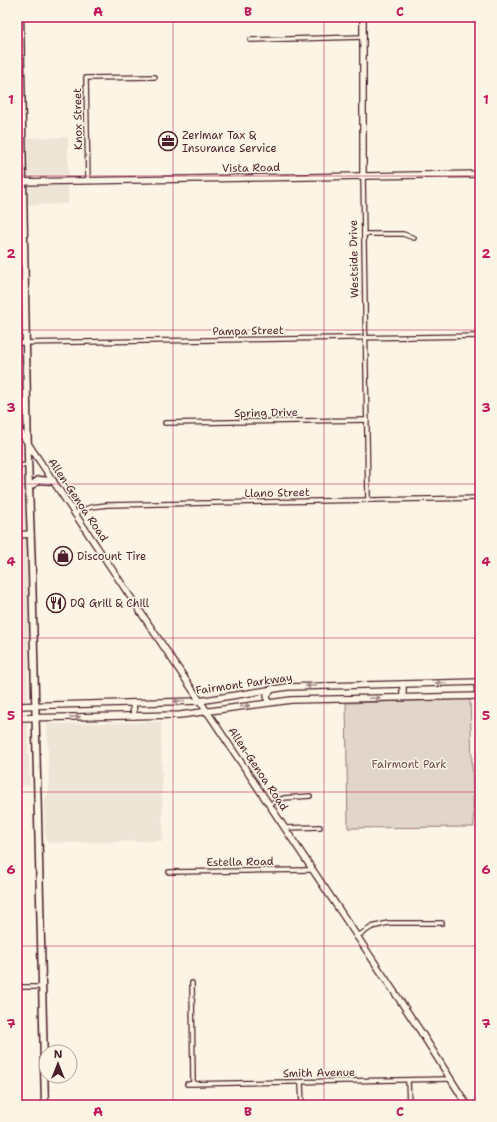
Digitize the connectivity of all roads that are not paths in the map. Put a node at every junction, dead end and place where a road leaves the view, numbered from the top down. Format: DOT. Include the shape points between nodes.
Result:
graph roads {
  1 [pos="20,17"];
  2 [pos="363,17"];
  3 [pos="364,37"];
  4 [pos="250,40"];
  5 [pos="155,77"];
  6 [pos="480,174"];
  7 [pos="363,176"];
  8 [pos="88,181"];
  9 [pos="20,182"];
  10 [pos="364,234"];
  11 [pos="414,238"];
  12 [pos="480,336"];
  13 [pos="366,338"];
  14 [pos="17,343"];
  15 [pos="26,343"];
  16 [pos="27,404"];
  17 [pos="17,412"];
  18 [pos="367,420"];
  19 [pos="165,423"];
  20 [pos="17,427"];
  21 [pos="29,445"];
  22 [pos="17,466"];
  23 [pos="28,466"];
  24 [pos="53,481"];
  25 [pos="29,487"];
  26 [pos="480,498"];
  27 [pos="368,500"];
  28 [pos="75,513"];
  29 [pos="31,534"];
  30 [pos="17,535"];
  31 [pos="479,682"];
  32 [pos="403,684"];
  33 [pos="273,688"];
  34 [pos="479,696"];
  35 [pos="404,697"];
  36 [pos="199,701"];
  37 [pos="134,703"];
  38 [pos="268,703"];
  39 [pos="17,706"];
  40 [pos="35,706"];
  41 [pos="207,711"];
  42 [pos="134,716"];
  43 [pos="36,717"];
  44 [pos="17,718"];
  45 [pos="310,796"];
  46 [pos="270,804"];
  47 [pos="320,827"];
  48 [pos="285,828"];
  49 [pos="311,870"];
  50 [pos="169,872"];
  51 [pos="442,923"];
  52 [pos="356,937"];
  53 [pos="192,983"];
  54 [pos="17,987"];
  55 [pos="41,987"];
  56 [pos="450,1079"];
  57 [pos="408,1080"];
  58 [pos="301,1082"];
  59 [pos="187,1084"];
  60 [pos="193,1084"];
  61 [pos="45,1105"];
  62 [pos="302,1105"];
  63 [pos="409,1105"];
  64 [pos="467,1105"];
  1 -- 9 [label="main road"];
  2 -- 3 [label="main road, Westside Drive"];
  3 -- 4 [label="street"];
  3 -- 7 [label="main road, Westside Drive"];
  5 -- 8 [label="street, Knox Street" via="86,78"];
  6 -- 7 [label="main road, Vista Road"];
  7 -- 8 [label="main road, Vista Road"];
  7 -- 10 [label="street, Westside Drive"];
  8 -- 9 [label="main road, Vista Road"];
  9 -- 15 [label="main road"];
  10 -- 11 [label="street" via="403,234"];
  10 -- 13 [label="street, Westside Drive"];
  12 -- 13 [label="street, Pampa Street"];
  13 -- 15 [label="street, Pampa Street"];
  13 -- 18 [label="street, Westside Drive"];
  14 -- 15 [label="street, Pampa Street"];
  15 -- 16 [label="main road"];
  16 -- 17 [label="main road"];
  16 -- 21 [label="main road"];
  18 -- 19 [label="street, Spring Drive"];
  18 -- 27 [label="street, Westside Drive"];
  20 -- 21 [label="main road, Allen-Genoa Road"];
  21 -- 23 [label="main road"];
  21 -- 24 [label="main road, Allen-Genoa Road"];
  22 -- 23 [label="street"];
  23 -- 25 [label="main road"];
  24 -- 25 [label="main road" via="39,480"];
  24 -- 28 [label="main road, Allen-Genoa Road"];
  25 -- 29 [label="main road"];
  26 -- 27 [label="street, Llano Street"];
  27 -- 28 [label="street, Llano Street" via="107,505 91,506"];
  28 -- 36 [label="main road, Allen-Genoa Road"];
  29 -- 30 [label="main road"];
  29 -- 40 [label="main road"];
  31 -- 32 [label="main road, Fairmont Parkway, one-way"];
  31 -- 34 [label="main road"];
  32 -- 33 [label="main road, Fairmont Parkway, one-way"];
  32 -- 35 [label="main road"];
  33 -- 36 [label="main road, Fairmont Parkway"];
  33 -- 38 [label="main road" via="268,692"];
  34 -- 35 [label="main road, Fairmont Parkway"];
  38 -- 35 [label="main road, Fairmont Parkway, one-way"];
  36 -- 37 [label="main road, Fairmont Parkway, one-way"];
  36 -- 41 [label="main road, Allen-Genoa Road"];
  37 -- 40 [label="main road, Fairmont Parkway"];
  37 -- 42 [label="main road"];
  41 -- 38 [label="main road, Fairmont Parkway, one-way"];
  39 -- 40 [label="main road, Fairmont Parkway"];
  40 -- 43 [label="main road"];
  41 -- 42 [label="main road, Fairmont Parkway" via="180,715"];
  41 -- 46 [label="main road, Allen-Genoa Road"];
  43 -- 42 [label="main road, Fairmont Parkway, one-way"];
  43 -- 44 [label="main road, Fairmont Parkway"];
  43 -- 55 [label="main road"];
  45 -- 46 [label="street" via="284,798"];
  46 -- 48 [label="main road, Allen-Genoa Road"];
  47 -- 48 [label="street"];
  48 -- 49 [label="main road, Allen-Genoa Road"];
  49 -- 50 [label="street, Estella Road"];
  49 -- 52 [label="main road, Allen-Genoa Road"];
  51 -- 52 [label="street" via="388,923 372,927"];
  52 -- 56 [label="main road, Allen-Genoa Road"];
  53 -- 60 [label="street"];
  54 -- 55 [label="street"];
  55 -- 61 [label="main road"];
  56 -- 57 [label="street, Smith Avenue"];
  56 -- 64 [label="main road, Allen-Genoa Road"];
  57 -- 58 [label="street, Smith Avenue"];
  57 -- 63 [label="street"];
  58 -- 60 [label="street, Smith Avenue"];
  58 -- 62 [label="street"];
  59 -- 60 [label="street, Smith Avenue"];
}
